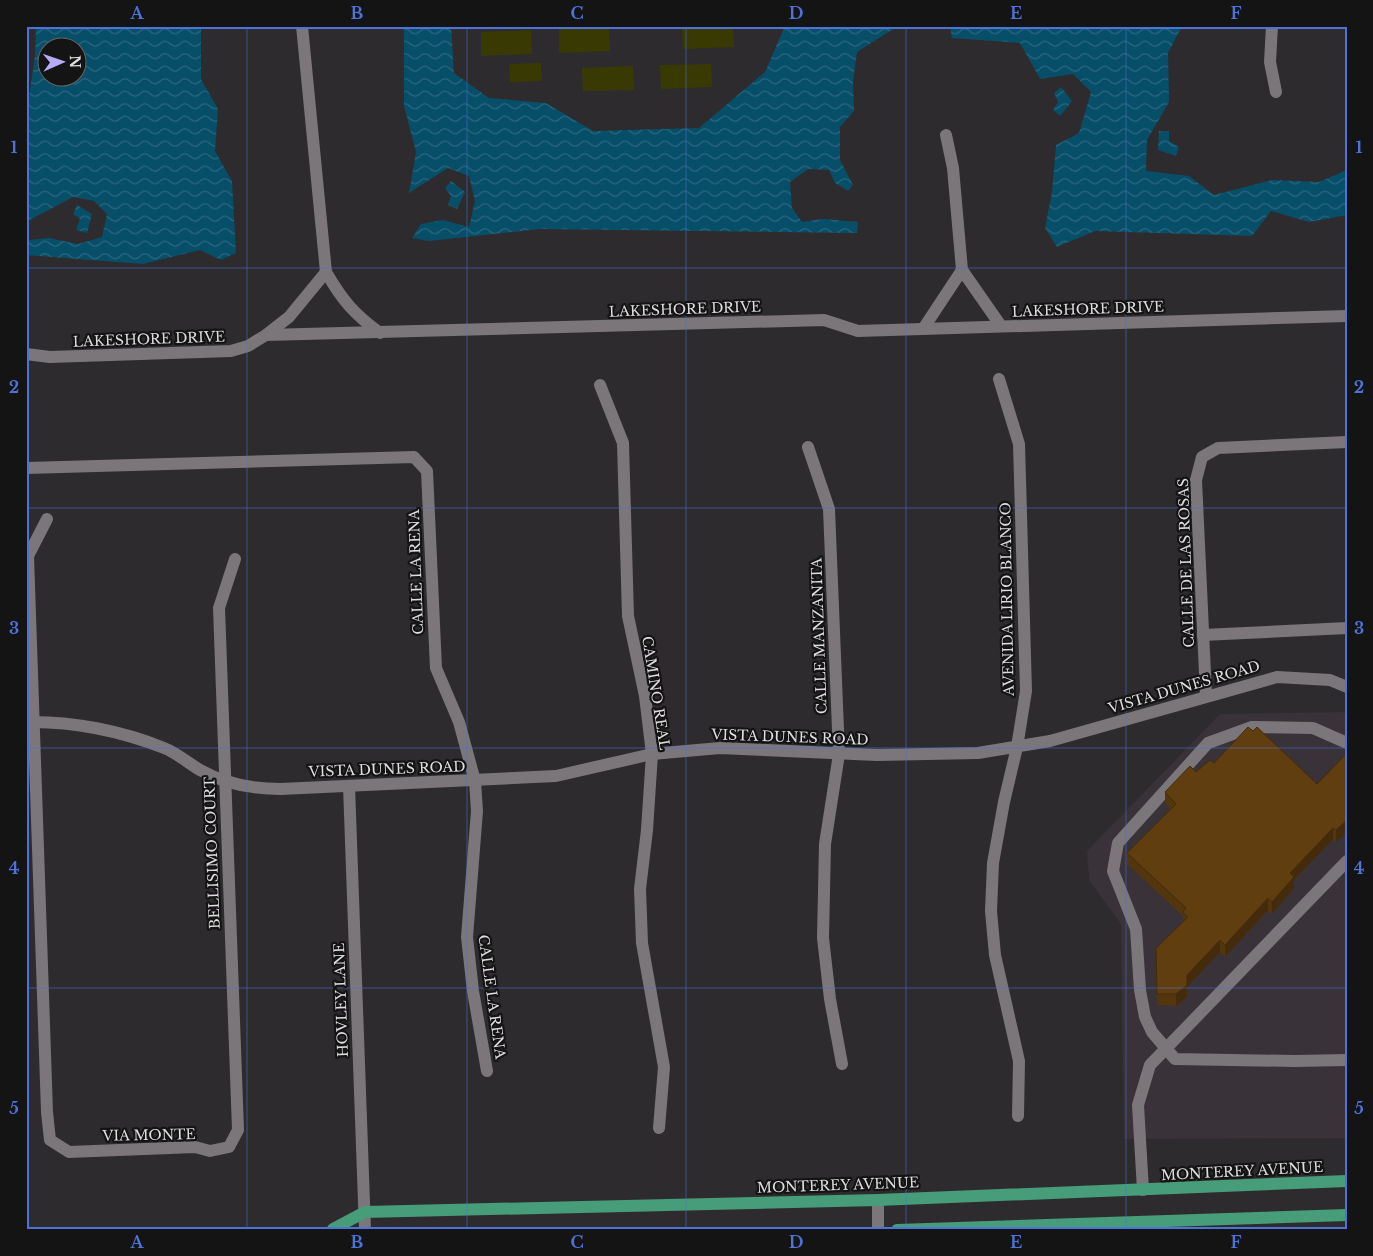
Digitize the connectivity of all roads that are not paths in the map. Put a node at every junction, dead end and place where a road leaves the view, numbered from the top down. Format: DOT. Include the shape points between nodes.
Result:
graph roads {
  1 [pos="302,26"];
  2 [pos="1272,26"];
  3 [pos="1276,92"];
  4 [pos="946,135"];
  5 [pos="962,270"];
  6 [pos="326,272"];
  7 [pos="1347,316"];
  8 [pos="1001,326"];
  9 [pos="922,329"];
  10 [pos="380,333"];
  11 [pos="266,335"];
  12 [pos="26,354"];
  13 [pos="999,379"];
  14 [pos="600,385"];
  15 [pos="1347,442"];
  16 [pos="808,447"];
  17 [pos="26,468"];
  18 [pos="46,519"];
  19 [pos="235,559"];
  20 [pos="1347,628"];
  21 [pos="1203,635"];
  22 [pos="1347,687"];
  23 [pos="1206,696"];
  24 [pos="29,722"];
  25 [pos="1347,743"];
  26 [pos="1017,747"];
  27 [pos="652,754"];
  28 [pos="839,754"];
  29 [pos="224,780"];
  30 [pos="474,781"];
  31 [pos="349,786"];
  32 [pos="1347,861"];
  33 [pos="1166,1048"];
  34 [pos="1347,1060"];
  35 [pos="842,1064"];
  36 [pos="487,1071"];
  37 [pos="1018,1116"];
  38 [pos="659,1128"];
  39 [pos="229,1147"];
  40 [pos="1347,1181"];
  41 [pos="1143,1190"];
  42 [pos="878,1200"];
  43 [pos="365,1212"];
  44 [pos="1347,1215"];
  45 [pos="320,1230"];
  46 [pos="334,1230"];
  47 [pos="365,1230"];
  48 [pos="878,1230"];
  49 [pos="898,1230"];
  1 -- 6 [label="street"];
  2 -- 3 [label="street" via="1270,62"];
  4 -- 5 [label="street" via="953,168"];
  5 -- 8 [label="street"];
  5 -- 9 [label="street"];
  6 -- 10 [label="street" via="355,315"];
  6 -- 11 [label="street" via="289,317"];
  7 -- 8 [label="street, LAKESHORE DRIVE"];
  8 -- 9 [label="street, LAKESHORE DRIVE"];
  9 -- 10 [label="street, LAKESHORE DRIVE" via="858,330 824,320"];
  10 -- 11 [label="street, LAKESHORE DRIVE"];
  11 -- 12 [label="street, LAKESHORE DRIVE" via="248,346 231,351 50,357"];
  13 -- 26 [label="street, AVENIDA LIRIO BLANCO" via="1019,444 1026,691"];
  14 -- 27 [label="street, CAMINO REAL" via="623,443 628,616"];
  15 -- 21 [label="street, CALLE DE LAS ROSAS" via="1218,448 1202,457 1196,480"];
  16 -- 28 [label="street, CALLE MANZANITA" via="829,509"];
  17 -- 30 [label="street, CALLE LA RENA" via="414,457 427,471 436,668 459,722"];
  18 -- 24 [label="street" via="28,556"];
  19 -- 29 [label="street, BELLISIMO COURT" via="219,608"];
  20 -- 21 [label="street"];
  21 -- 23 [label="street, CALLE DE LAS ROSAS"];
  22 -- 23 [label="street, VISTA DUNES ROAD" via="1330,680 1277,677"];
  23 -- 26 [label="street, VISTA DUNES ROAD" via="1050,741"];
  24 -- 29 [label="street, VISTA DUNES ROAD" via="88,727 136,738 166,748"];
  24 -- 39 [label="street, VIA MONTE" via="50,1140 69,1152 195,1147 210,1151"];
  25 -- 33 [label="street" via="1314,728 1252,727 1208,743 1118,844 1113,871 1136,929 1145,1017 1152,1032"];
  26 -- 28 [label="street, VISTA DUNES ROAD" via="932,756"];
  26 -- 37 [label="street, AVENIDA LIRIO BLANCO" via="994,863 991,911 995,955 1019,1061"];
  27 -- 28 [label="street, VISTA DUNES ROAD" via="720,748"];
  27 -- 30 [label="street, VISTA DUNES ROAD" via="556,776"];
  27 -- 38 [label="street, CAMINO REAL" via="640,889 642,943 664,1068"];
  28 -- 35 [label="street, CALLE MANZANITA" via="825,844 822,891 824,946"];
  29 -- 31 [label="street, VISTA DUNES ROAD" via="254,789"];
  29 -- 39 [label="street, BELLISIMO COURT" via="238,1130"];
  30 -- 31 [label="street, VISTA DUNES ROAD"];
  30 -- 36 [label="street, CALLE LA RENA" via="476,811 467,936"];
  31 -- 43 [label="street, HOVLEY LANE"];
  32 -- 33 [label="street"];
  33 -- 34 [label="street" via="1176,1060"];
  33 -- 41 [label="street" via="1150,1065 1138,1105"];
  40 -- 41 [label="main road, MONTEREY AVENUE"];
  41 -- 42 [label="main road, MONTEREY AVENUE"];
  42 -- 43 [label="main road, MONTEREY AVENUE"];
  42 -- 48 [label="street"];
  43 -- 46 [label="main road, MONTEREY AVENUE"];
  43 -- 47 [label="street, HOVLEY LANE"];
  44 -- 49 [label="main road"];
  45 -- 46 [label="main road, MONTEREY AVENUE"];
}
